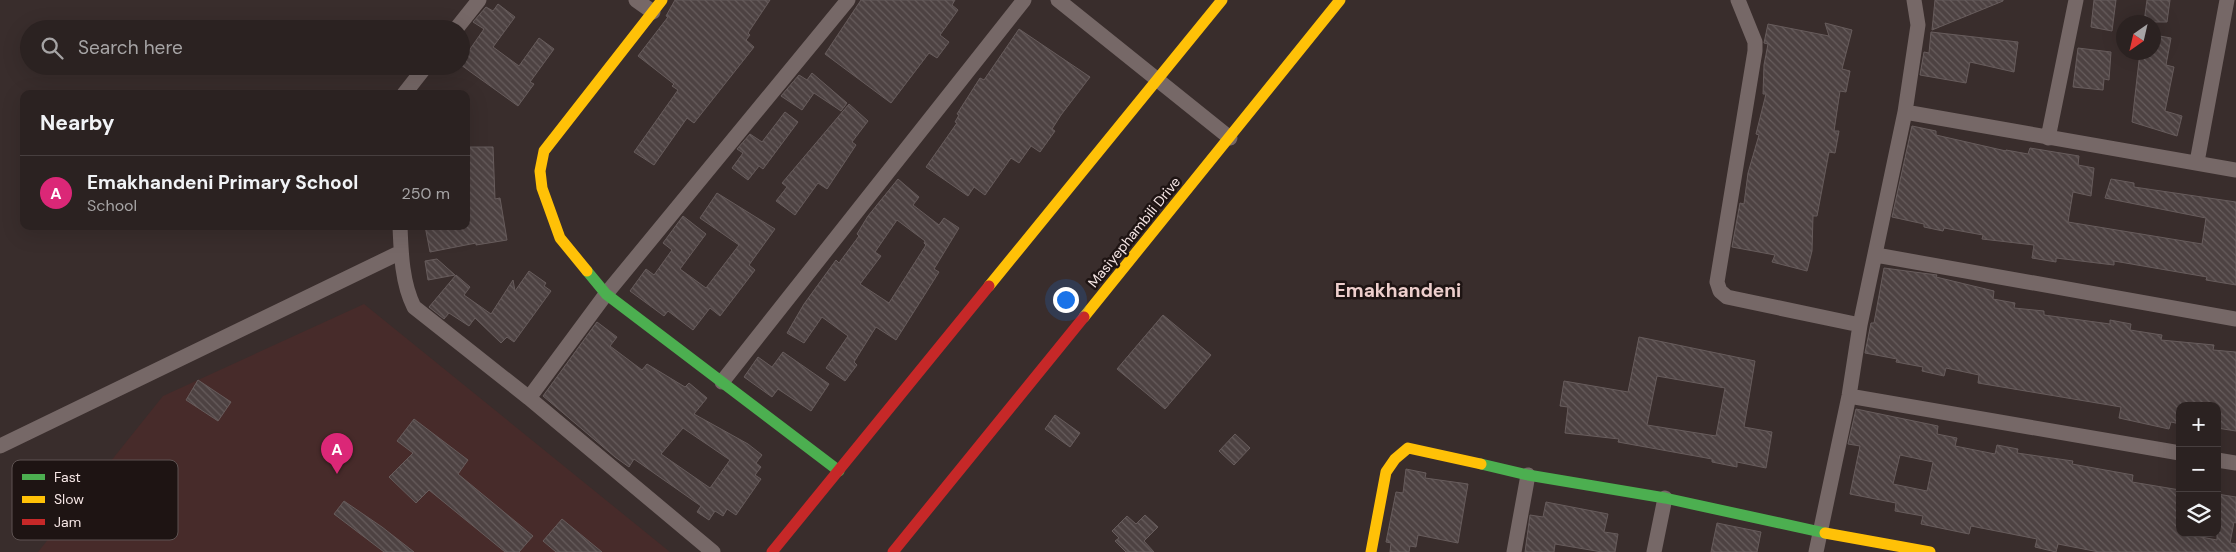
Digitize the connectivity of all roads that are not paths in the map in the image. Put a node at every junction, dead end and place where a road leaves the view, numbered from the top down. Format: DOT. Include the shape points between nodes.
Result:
graph roads {
  1 [pos="479,0"];
  2 [pos="636,0"];
  3 [pos="662,0"];
  4 [pos="848,0"];
  5 [pos="1024,0"];
  6 [pos="1058,0"];
  7 [pos="1222,0"];
  8 [pos="1340,0"];
  9 [pos="1738,0"];
  10 [pos="1914,0"];
  11 [pos="2076,0"];
  12 [pos="2228,0"];
  13 [pos="653,12"];
  14 [pos="463,20"];
  15 [pos="419,75"];
  16 [pos="1158,78"];
  17 [pos="407,90"];
  18 [pos="1905,112"];
  19 [pos="1230,138"];
  20 [pos="2048,138"];
  21 [pos="2197,162"];
  22 [pos="2236,170"];
  23 [pos="400,230"];
  24 [pos="401,252"];
  25 [pos="1876,255"];
  26 [pos="606,294"];
  27 [pos="2236,319"];
  28 [pos="1860,325"];
  29 [pos="722,382"];
  30 [pos="1848,396"];
  31 [pos="530,398"];
  32 [pos="0,446"];
  33 [pos="2176,452"];
  34 [pos="2221,461"];
  35 [pos="2236,463"];
  36 [pos="839,470"];
  37 [pos="1528,475"];
  38 [pos="1665,498"];
  39 [pos="1820,532"];
  40 [pos="713,552"];
  41 [pos="772,552"];
  42 [pos="893,552"];
  43 [pos="1370,552"];
  44 [pos="1514,552"];
  45 [pos="1654,552"];
  46 [pos="1816,552"];
  47 [pos="1930,552"];
  1 -- 14 [label="street"];
  2 -- 13 [label="street"];
  3 -- 13 [label="street"];
  4 -- 26 [label="street"];
  5 -- 29 [label="street"];
  6 -- 16 [label="street"];
  7 -- 16 [label="street"];
  8 -- 19 [label="street, Masiyephambili Drive"];
  9 -- 28 [label="street" via="1756,42 1718,287 1727,297"];
  10 -- 18 [label="street" via="1918,25"];
  11 -- 20 [label="street"];
  12 -- 21 [label="street"];
  13 -- 26 [label="street" via="544,151 540,171 542,188 560,238"];
  15 -- 17 [label="street"];
  16 -- 19 [label="street"];
  16 -- 36 [label="street"];
  18 -- 20 [label="street"];
  18 -- 25 [label="street"];
  19 -- 42 [label="street, Masiyephambili Drive"];
  20 -- 21 [label="street"];
  21 -- 22 [label="street"];
  23 -- 24 [label="street"];
  24 -- 31 [label="street" via="408,296 414,307"];
  24 -- 32 [label="street"];
  25 -- 27 [label="street"];
  25 -- 28 [label="street"];
  26 -- 29 [label="street"];
  26 -- 31 [label="street"];
  28 -- 30 [label="street"];
  29 -- 36 [label="street"];
  30 -- 33 [label="street"];
  30 -- 39 [label="street"];
  31 -- 40 [label="street"];
  34 -- 35 [label="street"];
  36 -- 41 [label="street"];
  37 -- 38 [label="street"];
  37 -- 43 [label="street" via="1408,448 1386,472"];
  37 -- 44 [label="street"];
  38 -- 39 [label="street"];
  38 -- 45 [label="street"];
  39 -- 46 [label="street"];
  39 -- 47 [label="street"];
}
